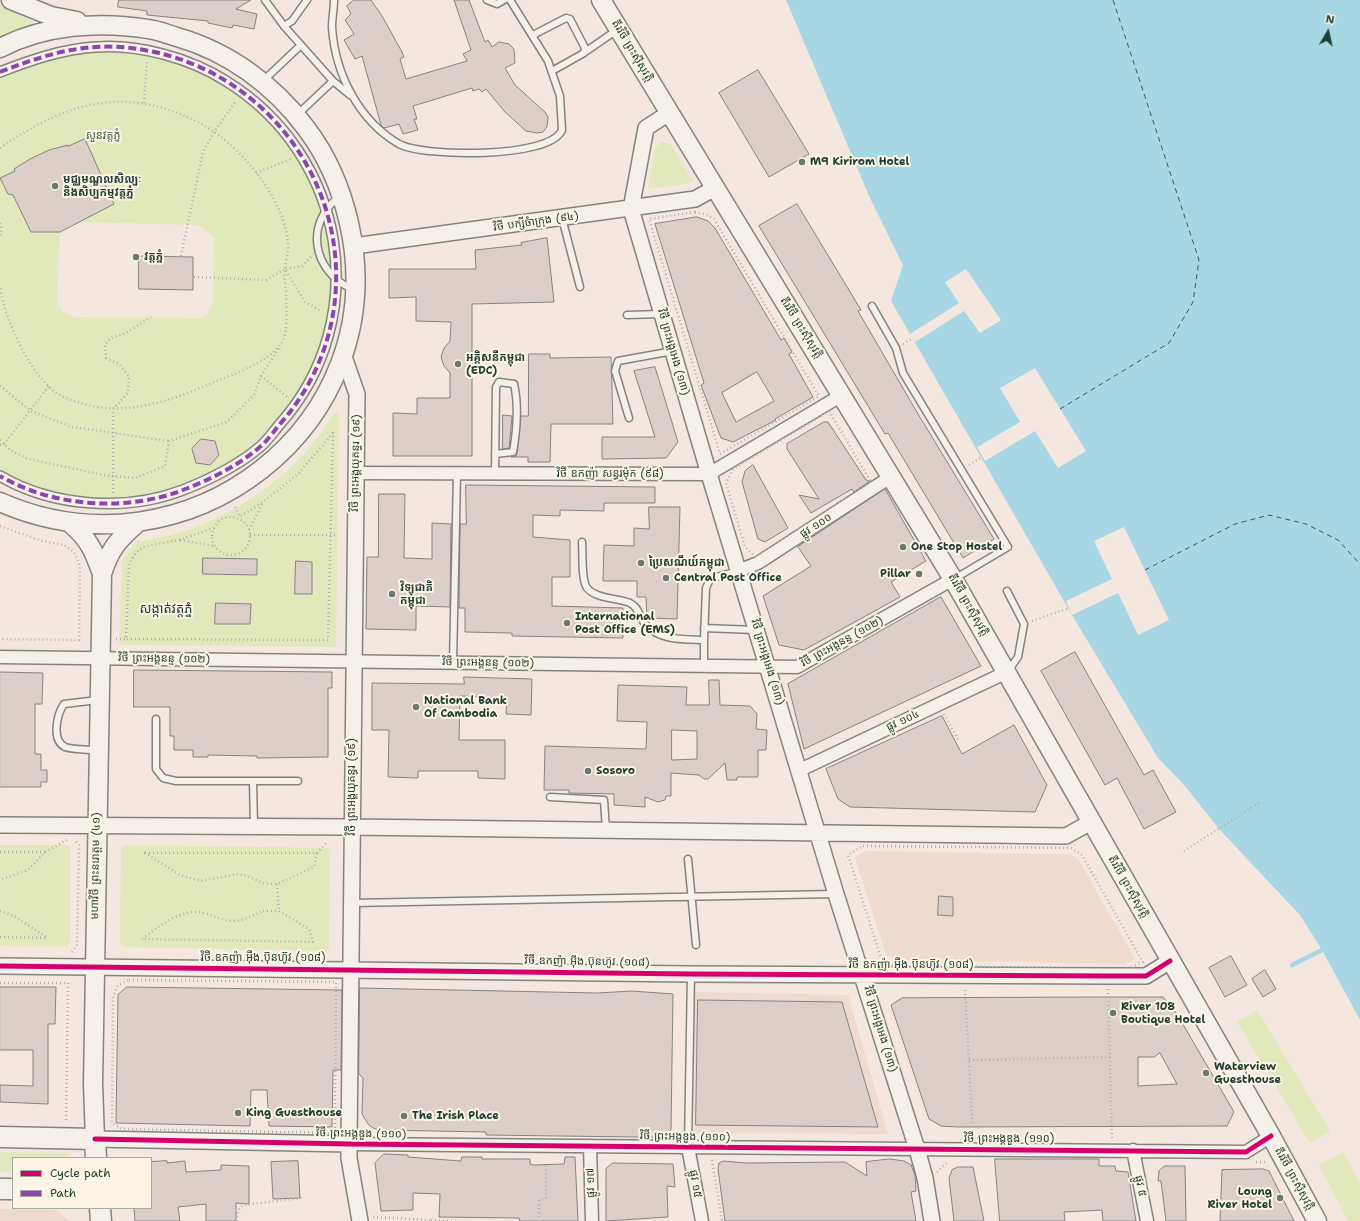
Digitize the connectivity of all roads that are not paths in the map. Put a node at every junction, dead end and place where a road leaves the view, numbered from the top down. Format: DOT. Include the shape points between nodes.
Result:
graph roads {
  1 [pos="11,0"];
  2 [pos="265,0"];
  3 [pos="307,0"];
  4 [pos="334,0"];
  5 [pos="487,0"];
  6 [pos="504,0"];
  7 [pos="510,0"];
  8 [pos="601,0"];
  9 [pos="95,25"];
  10 [pos="284,26"];
  11 [pos="618,29"];
  12 [pos="533,35"];
  13 [pos="301,45"];
  14 [pos="0,48"];
  15 [pos="585,52"];
  16 [pos="552,71"];
  17 [pos="0,72"];
  18 [pos="263,81"];
  19 [pos="333,81"];
  20 [pos="351,96"];
  21 [pos="669,113"];
  22 [pos="297,115"];
  23 [pos="715,188"];
  24 [pos="342,194"];
  25 [pos="631,209"];
  26 [pos="326,210"];
  27 [pos="562,218"];
  28 [pos="354,246"];
  29 [pos="337,281"];
  30 [pos="580,287"];
  31 [pos="355,291"];
  32 [pos="872,306"];
  33 [pos="662,314"];
  34 [pos="627,315"];
  35 [pos="673,351"];
  36 [pos="343,354"];
  37 [pos="842,394"];
  38 [pos="629,418"];
  39 [pos="495,454"];
  40 [pos="356,473"];
  41 [pos="457,474"];
  42 [pos="495,474"];
  43 [pos="708,474"];
  44 [pos="0,476"];
  45 [pos="892,476"];
  46 [pos="0,502"];
  47 [pos="70,523"];
  48 [pos="136,524"];
  49 [pos="582,542"];
  50 [pos="738,571"];
  51 [pos="102,574"];
  52 [pos="953,579"];
  53 [pos="1007,591"];
  54 [pos="704,628"];
  55 [pos="757,630"];
  56 [pos="704,640"];
  57 [pos="0,658"];
  58 [pos="100,658"];
  59 [pos="353,662"];
  60 [pos="453,663"];
  61 [pos="704,666"];
  62 [pos="768,666"];
  63 [pos="1007,672"];
  64 [pos="99,700"];
  65 [pos="156,719"];
  66 [pos="98,751"];
  67 [pos="800,770"];
  68 [pos="298,781"];
  69 [pos="253,782"];
  70 [pos="550,797"];
  71 [pos="1091,822"];
  72 [pos="0,825"];
  73 [pos="96,826"];
  74 [pos="351,827"];
  75 [pos="254,828"];
  76 [pos="606,830"];
  77 [pos="819,833"];
  78 [pos="688,859"];
  79 [pos="836,894"];
  80 [pos="691,896"];
  81 [pos="352,903"];
  82 [pos="696,945"];
  83 [pos="1170,961"];
  84 [pos="0,966"];
  85 [pos="95,967"];
  86 [pos="350,969"];
  87 [pos="691,974"];
  88 [pos="863,975"];
  89 [pos="1271,1136"];
  90 [pos="0,1138"];
  91 [pos="349,1144"];
  92 [pos="590,1146"];
  93 [pos="688,1147"];
  94 [pos="96,1148"];
  95 [pos="917,1149"];
  96 [pos="1133,1150"];
  97 [pos="0,1189"];
  98 [pos="12,1189"];
  99 [pos="100,1209"];
  100 [pos="359,1219"];
  101 [pos="101,1221"];
  102 [pos="592,1221"];
  103 [pos="702,1221"];
  104 [pos="932,1221"];
  105 [pos="1146,1221"];
  106 [pos="1317,1221"];
  1 -- 9 [label="main road" via="51,16"];
  2 -- 10 [label="lane"];
  3 -- 10 [label="lane" via="292,21"];
  4 -- 20 [label="lane" via="332,26 337,62"];
  5 -- 6 [label="lane" via="497,4"];
  7 -- 12 [label="lane"];
  8 -- 11 [label="main road, តីរវិថី ព្រះស៊ីសុវត្តិ"];
  9 -- 14 [label="main road" via="52,30 10,42"];
  9 -- 18 [label="main road" via="148,29 200,44"];
  10 -- 13 [label="lane"];
  11 -- 15 [label="lane"];
  11 -- 21 [label="main road, តីរវិថី ព្រះស៊ីសុវត្តិ"];
  12 -- 15 [label="lane" via="561,19 568,18"];
  12 -- 16 [label="lane"];
  13 -- 18 [label="lane"];
  13 -- 19 [label="lane"];
  15 -- 16 [label="lane"];
  16 -- 20 [label="lane" via="560,96 560,135 528,149 497,153 431,151 400,144 371,122"];
  17 -- 26 [label="street" via="46,54 97,46 148,50 188,61 213,72 243,91 280,125 302,154 324,199"];
  18 -- 22 [label="main road"];
  19 -- 20 [label="lane"];
  19 -- 22 [label="lane"];
  21 -- 23 [label="main road, តីរវិថី ព្រះស៊ីសុវត្តិ"];
  21 -- 25 [label="street, វិថី ព្រះអង្គអេង (១៣)" via="646,128"];
  22 -- 24 [label="main road" via="320,146"];
  23 -- 25 [label="street, វិថី បក្សីចំាក្រុង (៩៤)" via="694,199"];
  23 -- 37 [label="main road, តីរវិថី ព្រះស៊ីសុវត្តិ"];
  24 -- 26 [label="lane" via="329,204"];
  24 -- 28 [label="main road"];
  25 -- 27 [label="street, វិថី បក្សីចំាក្រុង (៩៤)"];
  25 -- 33 [label="street, វិថី ព្រះអង្គអេង (១៣)"];
  26 -- 29 [label="street" via="335,247"];
  26 -- 29 [label="lane" via="316,239 317,251"];
  27 -- 28 [label="street, វិថី បក្សីចំាក្រុង (៩៤)"];
  27 -- 30 [label="lane"];
  28 -- 31 [label="main road"];
  29 -- 31 [label="lane"];
  29 -- 44 [label="street" via="334,315 326,347 297,405 261,445 217,476 166,496 113,504 62,500 14,484"];
  31 -- 36 [label="main road" via="352,319"];
  32 -- 52 [label="lane" via="896,348 903,373 1008,547"];
  33 -- 34 [label="lane"];
  33 -- 35 [label="street, វិថី ព្រះអង្គអេង (១៣)"];
  35 -- 38 [label="lane" via="618,361 615,372"];
  35 -- 43 [label="street, វិថី ព្រះអង្គអេង (១៣)"];
  36 -- 40 [label="street, វិថី ព្រះអង្គយុគន្ធរ (១៩)" via="357,394"];
  36 -- 48 [label="main road" via="329,388 303,429 269,465 216,499 184,513"];
  37 -- 43 [label="street"];
  37 -- 45 [label="main road, តីរវិថី ព្រះស៊ីសុវត្តិ"];
  39 -- 39 [label="lane" via="496,387 499,382 514,384 517,395 517,430 513,452"];
  39 -- 42 [label="lane"];
  40 -- 41 [label="street, វិថី ឧកញ៉ា សន្ធរម៉ុក (៩៨)"];
  40 -- 59 [label="street, វិថី ព្រះអង្គយុគន្ធរ (១៩)"];
  41 -- 42 [label="street, វិថី ឧកញ៉ា សន្ធរម៉ុក (៩៨)"];
  41 -- 60 [label="lane"];
  42 -- 43 [label="street, វិថី ឧកញ៉ា សន្ធរម៉ុក (៩៨)"];
  43 -- 50 [label="street, វិថី ព្រះអង្គអេង (១៣)"];
  45 -- 50 [label="street, ផ្លូវ ១០០" via="758,564"];
  45 -- 52 [label="main road, តីរវិថី ព្រះស៊ីសុវត្តិ"];
  46 -- 47 [label="main road" via="24,512"];
  47 -- 48 [label="main road" via="103,526"];
  47 -- 51 [label="main road, មហាវិថី ព្រះនរោត្តម (៤១)" via="89,542"];
  48 -- 51 [label="main road, មហាវិថី ព្រះនរោត្តម (៤១)" via="108,554"];
  49 -- 56 [label="lane" via="584,580 588,589 630,603 640,612 646,625 669,638"];
  50 -- 54 [label="lane" via="710,579 706,588"];
  50 -- 55 [label="street, វិថី ព្រះអង្គអេង (១៣)"];
  51 -- 58 [label="main road, មហាវិថី ព្រះនរោត្តម (៤១)"];
  52 -- 62 [label="street, វិថី ព្រះអង្គនន្ទ (១០២)" via="797,667"];
  52 -- 63 [label="main road, តីរវិថី ព្រះស៊ីសុវត្តិ"];
  53 -- 63 [label="lane" via="1024,624 1018,657"];
  54 -- 55 [label="lane"];
  54 -- 56 [label="lane"];
  55 -- 62 [label="street, វិថី ព្រះអង្គអេង (១៣)"];
  56 -- 61 [label="lane"];
  57 -- 58 [label="street, វិថី ព្រះអង្គនន្ទ (១០២)"];
  58 -- 59 [label="street, វិថី ព្រះអង្គនន្ទ (១០២)"];
  58 -- 64 [label="main road, មហាវិថី ព្រះនរោត្តម (៤១)"];
  59 -- 60 [label="street, វិថី ព្រះអង្គនន្ទ (១០២)"];
  59 -- 74 [label="street, វិថី ព្រះអង្គយុគន្ធរ (១៩)"];
  60 -- 61 [label="street, វិថី ព្រះអង្គនន្ទ (១០២)"];
  61 -- 62 [label="street, វិថី ព្រះអង្គនន្ទ (១០២)"];
  62 -- 67 [label="street, វិថី ព្រះអង្គអេង (១៣)"];
  63 -- 67 [label="street, ផ្លូវ ១០៤"];
  63 -- 71 [label="main road, តីរវិថី ព្រះស៊ីសុវត្តិ"];
  64 -- 66 [label="main road, មហាវិថី ព្រះនរោត្តម (៤១)"];
  64 -- 66 [label="lane" via="64,704 58,713 57,732 59,740 65,746"];
  65 -- 69 [label="lane" via="156,769 163,778 176,781"];
  66 -- 73 [label="main road, មហាវិថី ព្រះនរោត្តម (៤១)"];
  67 -- 77 [label="street, វិថី ព្រះអង្គអេង (១៣)"];
  68 -- 69 [label="lane"];
  69 -- 75 [label="lane"];
  70 -- 76 [label="lane" via="604,800"];
  71 -- 77 [label="street" via="1066,836"];
  71 -- 83 [label="main road, តីរវិថី ព្រះស៊ីសុវត្តិ"];
  72 -- 73 [label="street"];
  73 -- 75 [label="street"];
  73 -- 85 [label="main road, មហាវិថី ព្រះនរោត្តម (៤១)"];
  74 -- 75 [label="street"];
  74 -- 76 [label="street"];
  74 -- 81 [label="street, វិថី ព្រះអង្គយុគន្ធរ (១៩)"];
  76 -- 77 [label="street"];
  77 -- 79 [label="street, វិថី ព្រះអង្គអេង (១៣)"];
  78 -- 80 [label="lane"];
  79 -- 80 [label="lane"];
  79 -- 88 [label="street, វិថី ព្រះអង្គអេង (១៣)"];
  80 -- 81 [label="lane"];
  80 -- 82 [label="lane"];
  81 -- 86 [label="street, វិថី ព្រះអង្គយុគន្ធរ (១៩)"];
  83 -- 88 [label="street, វិថី ឧកញ៉ា អ៊ីង ប៊ុនហ៊ូវ (១០៨)" via="1146,976"];
  83 -- 89 [label="main road, តីរវិថី ព្រះស៊ីសុវត្តិ"];
  84 -- 85 [label="street, វិថី ឧកញ៉ា អ៊ីង ប៊ុនហ៊ូវ (១០៨)"];
  85 -- 86 [label="street, វិថី ឧកញ៉ា អ៊ីង ប៊ុនហ៊ូវ (១០៨)"];
  85 -- 94 [label="main road, មហាវិថី ព្រះនរោត្តម (៤១)" via="93,1084"];
  86 -- 87 [label="street, វិថី ឧកញ៉ា អ៊ីង ប៊ុនហ៊ូវ (១០៨)"];
  86 -- 91 [label="street, វិថី ព្រះអង្គយុគន្ធរ (១៩)"];
  87 -- 88 [label="street, វិថី ឧកញ៉ា អ៊ីង ប៊ុនហ៊ូវ (១០៨)"];
  87 -- 93 [label="lane"];
  88 -- 95 [label="street, វិថី ព្រះអង្គអេង (១៣)"];
  89 -- 96 [label="street, វិថី ព្រះអង្គឌួង (១១០)" via="1246,1152"];
  89 -- 106 [label="main road, តីរវិថី ព្រះស៊ីសុវត្តិ"];
  90 -- 94 [label="main road, វិថី ព្រះអង្គឌួង (១១០)"];
  91 -- 92 [label="street, វិថី ព្រះអង្គឌួង (១១០)"];
  91 -- 94 [label="street, វិថី ព្រះអង្គឌួង (១១០)"];
  91 -- 100 [label="street, វិថី ព្រះអង្គយុគន្ធរ (១៩)"];
  92 -- 93 [label="street, វិថី ព្រះអង្គឌួង (១១០)"];
  92 -- 102 [label="street, ផ្លូវ ១៧"];
  93 -- 95 [label="street, វិថី ព្រះអង្គឌួង (១១០)"];
  93 -- 103 [label="street, ផ្លូវ ១៥"];
  95 -- 96 [label="street, វិថី ព្រះអង្គឌួង (១១០)"];
  95 -- 104 [label="street, វិថី ព្រះអង្គអេង (១៣)"];
  96 -- 105 [label="street, ផ្លូវ ៥"];
  97 -- 98 [label="main road"];
  99 -- 101 [label="main road"];
}
